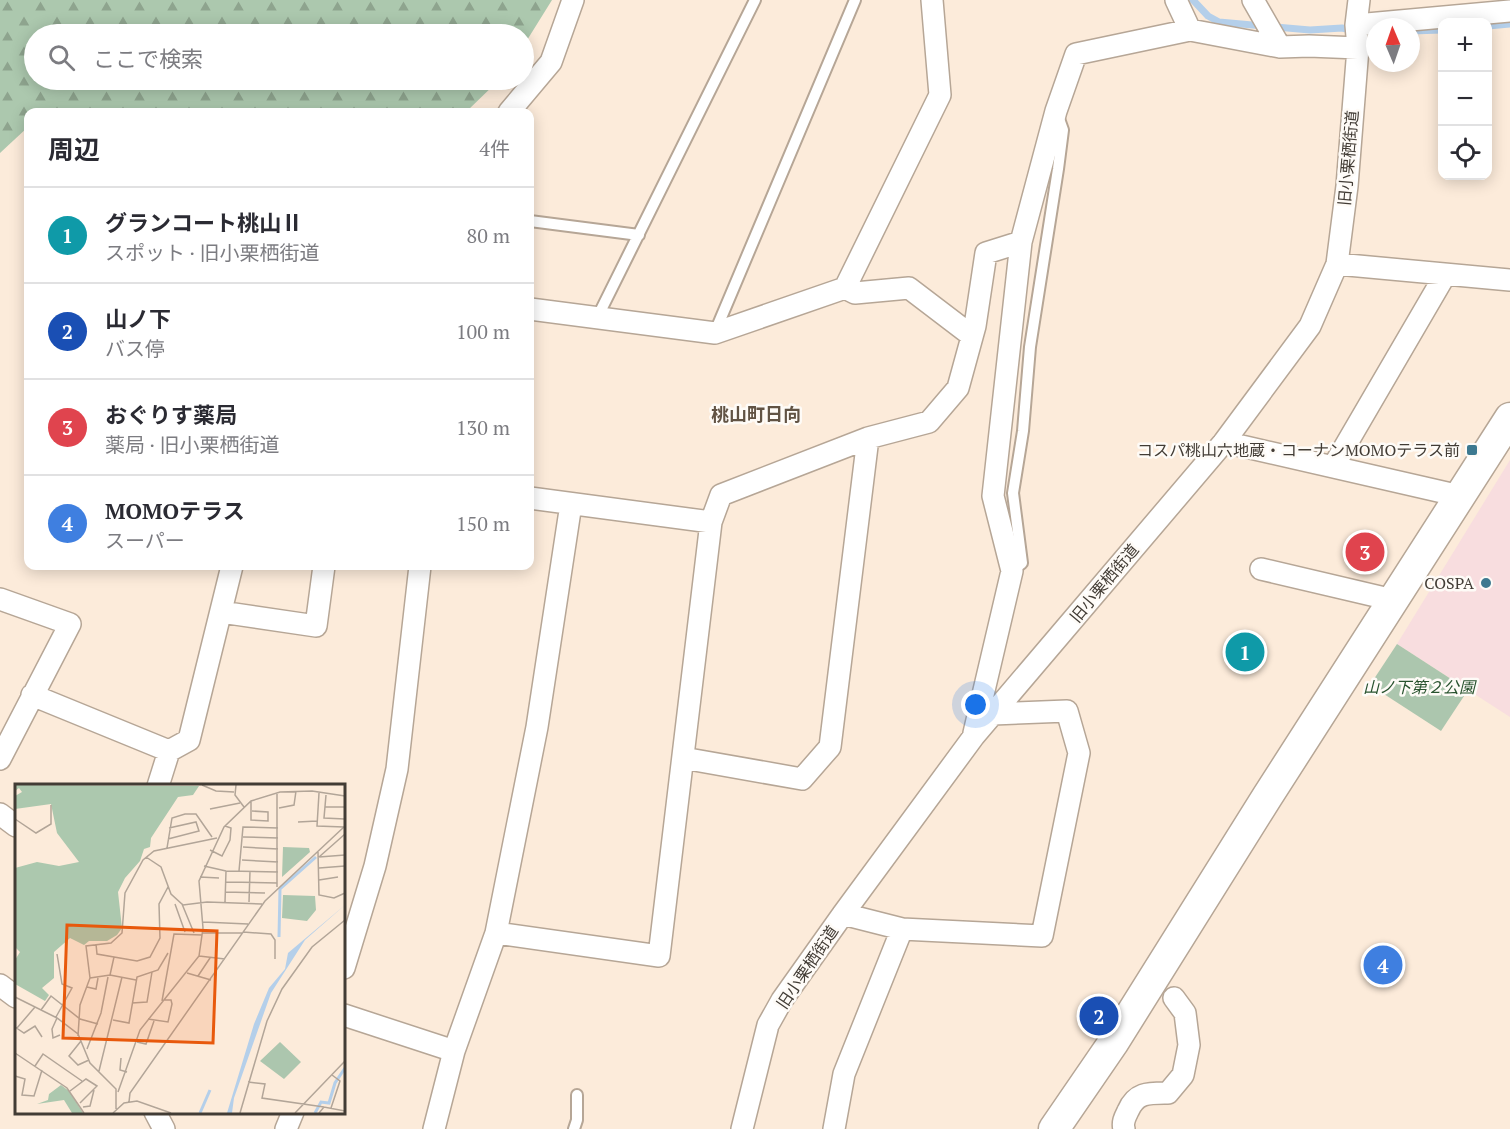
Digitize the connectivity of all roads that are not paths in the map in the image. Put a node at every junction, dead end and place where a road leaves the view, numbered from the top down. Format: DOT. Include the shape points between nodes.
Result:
graph roads {
  1 [pos="573,0"];
  2 [pos="755,0"];
  3 [pos="855,0"];
  4 [pos="932,0"];
  5 [pos="1176,0"];
  6 [pos="1359,0"];
  7 [pos="1256,6"];
  8 [pos="1510,11"];
  9 [pos="1190,30"];
  10 [pos="1357,36"];
  11 [pos="1279,44"];
  12 [pos="534,82"];
  13 [pos="527,90"];
  14 [pos="512,108"];
  15 [pos="1056,111"];
  16 [pos="534,222"];
  17 [pos="639,236"];
  18 [pos="1021,242"];
  19 [pos="1336,264"];
  20 [pos="1445,275"];
  21 [pos="1510,280"];
  22 [pos="845,288"];
  23 [pos="534,310"];
  24 [pos="597,318"];
  25 [pos="715,333"];
  26 [pos="972,336"];
  27 [pos="1510,418"];
  28 [pos="868,438"];
  29 [pos="1224,442"];
  30 [pos="1333,467"];
  31 [pos="1460,496"];
  32 [pos="534,499"];
  33 [pos="571,504"];
  34 [pos="711,522"];
  35 [pos="231,570"];
  36 [pos="323,570"];
  37 [pos="420,570"];
  38 [pos="1261,570"];
  39 [pos="1012,571"];
  40 [pos="0,599"];
  41 [pos="1393,600"];
  42 [pos="221,612"];
  43 [pos="32,695"];
  44 [pos="993,714"];
  45 [pos="974,736"];
  46 [pos="169,751"];
  47 [pos="683,758"];
  48 [pos="0,759"];
  49 [pos="159,784"];
  50 [pos="0,814"];
  51 [pos="15,825"];
  52 [pos="843,914"];
  53 [pos="902,929"];
  54 [pos="496,933"];
  55 [pos="345,965"];
  56 [pos="0,985"];
  57 [pos="15,996"];
  58 [pos="1174,998"];
  59 [pos="345,1015"];
  60 [pos="454,1051"];
  61 [pos="577,1095"];
  62 [pos="155,1114"];
  63 [pos="293,1114"];
  64 [pos="164,1129"];
  65 [pos="286,1129"];
  66 [pos="434,1129"];
  67 [pos="574,1129"];
  68 [pos="742,1129"];
  69 [pos="834,1129"];
  70 [pos="1054,1129"];
  71 [pos="1124,1129"];
  1 -- 12 [label="street" via="551,62"];
  2 -- 17 [label="lane"];
  3 -- 25 [label="lane"];
  4 -- 22 [label="street" via="940,94"];
  5 -- 9 [label="street"];
  6 -- 10 [label="street, 旧小栗栖街道"];
  7 -- 11 [label="street"];
  8 -- 10 [label="street"];
  9 -- 11 [label="street"];
  9 -- 15 [label="street" via="1076,54"];
  10 -- 11 [label="street" via="1309,46"];
  10 -- 19 [label="street, 旧小栗栖街道" via="1347,186"];
  13 -- 14 [label="street"];
  15 -- 18 [label="street"];
  15 -- 39 [label="lane" via="1063,130 1030,347 1013,493 1022,564"];
  16 -- 17 [label="lane"];
  17 -- 24 [label="lane"];
  18 -- 26 [label="street" via="986,253"];
  18 -- 39 [label="street" via="993,496"];
  19 -- 20 [label="street"];
  19 -- 29 [label="street, 旧小栗栖街道" via="1311,326"];
  20 -- 21 [label="street"];
  20 -- 30 [label="street"];
  22 -- 25 [label="street"];
  22 -- 26 [label="street" via="855,293 909,288"];
  23 -- 24 [label="street"];
  24 -- 25 [label="street"];
  26 -- 28 [label="street" via="958,388 929,422"];
  27 -- 31 [label="street"];
  28 -- 34 [label="street" via="721,495"];
  28 -- 47 [label="street" via="830,747 802,778"];
  29 -- 30 [label="street"];
  29 -- 44 [label="street, 旧小栗栖街道"];
  30 -- 31 [label="street"];
  31 -- 41 [label="street"];
  32 -- 33 [label="street"];
  33 -- 34 [label="street"];
  33 -- 54 [label="street" via="537,727"];
  34 -- 47 [label="street"];
  35 -- 42 [label="street"];
  36 -- 42 [label="street" via="316,626"];
  37 -- 55 [label="street" via="397,769 375,866"];
  38 -- 41 [label="street"];
  39 -- 45 [label="street"];
  40 -- 43 [label="street" via="78,626"];
  41 -- 70 [label="street" via="1113,1043"];
  42 -- 46 [label="street" via="189,740"];
  43 -- 46 [label="street"];
  43 -- 48 [label="street"];
  44 -- 45 [label="street, 旧小栗栖街道"];
  44 -- 53 [label="street" via="1067,711 1079,753 1042,936"];
  45 -- 52 [label="street, 旧小栗栖街道"];
  46 -- 49 [label="street"];
  47 -- 54 [label="street" via="658,956"];
  50 -- 51 [label="street"];
  52 -- 53 [label="street"];
  52 -- 68 [label="street, 旧小栗栖街道" via="768,1025"];
  53 -- 69 [label="street" via="844,1074"];
  54 -- 60 [label="street"];
  56 -- 57 [label="street"];
  58 -- 71 [label="street" via="1185,1013 1189,1044 1184,1075 1168,1093 1146,1094 1132,1101"];
  59 -- 60 [label="street"];
  60 -- 66 [label="street"];
  61 -- 67 [label="lane"];
  62 -- 64 [label="street"];
  63 -- 65 [label="street"];
}
